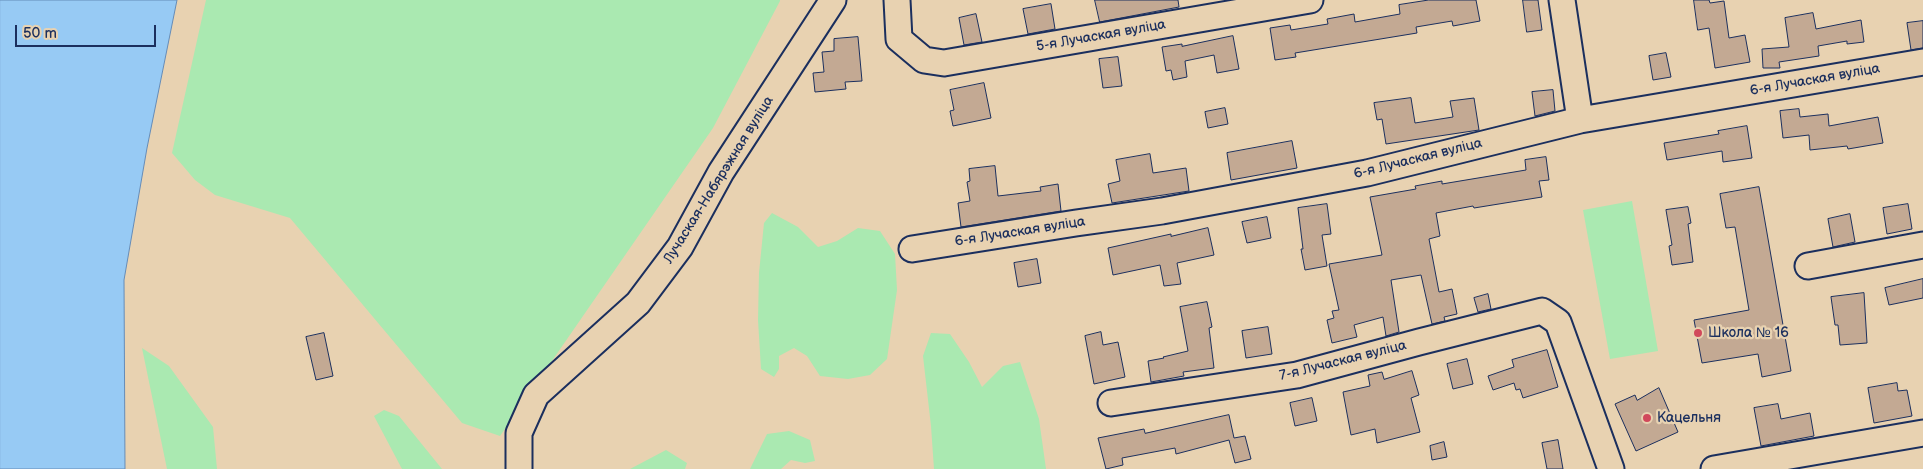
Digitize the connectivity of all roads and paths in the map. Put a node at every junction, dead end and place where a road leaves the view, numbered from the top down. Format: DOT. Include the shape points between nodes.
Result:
graph roads {
  1 [pos="832,0"];
  2 [pos="897,0"];
  3 [pos="1310,0"];
  4 [pos="1562,0"];
  5 [pos="1923,62"];
  6 [pos="1580,120"];
  7 [pos="1923,246"];
  8 [pos="912,249"];
  9 [pos="1808,266"];
  10 [pos="1111,403"];
  11 [pos="1923,433"];
  12 [pos="519,469"];
  13 [pos="1611,469"];
  14 [pos="1714,469"];
  1 -- 12 [label="street, Лучаская-Набярэжная вуліца" via="721,172 680,247 638,302 536,395 519,433"];
  2 -- 3 [label="street, 5-я Лучаская вуліца" via="899,39 924,60 944,63"];
  4 -- 6 [label="street"];
  5 -- 6 [label="street, 6-я Лучаская вуліца"];
  6 -- 8 [label="street, 6-я Лучаская вуліца" via="1367,173 1162,211"];
  7 -- 9 [label="street"];
  10 -- 13 [label="street, 7-я Лучаская вуліца" via="1297,375 1542,311 1558,322"];
  11 -- 14 [label="street"];
}
